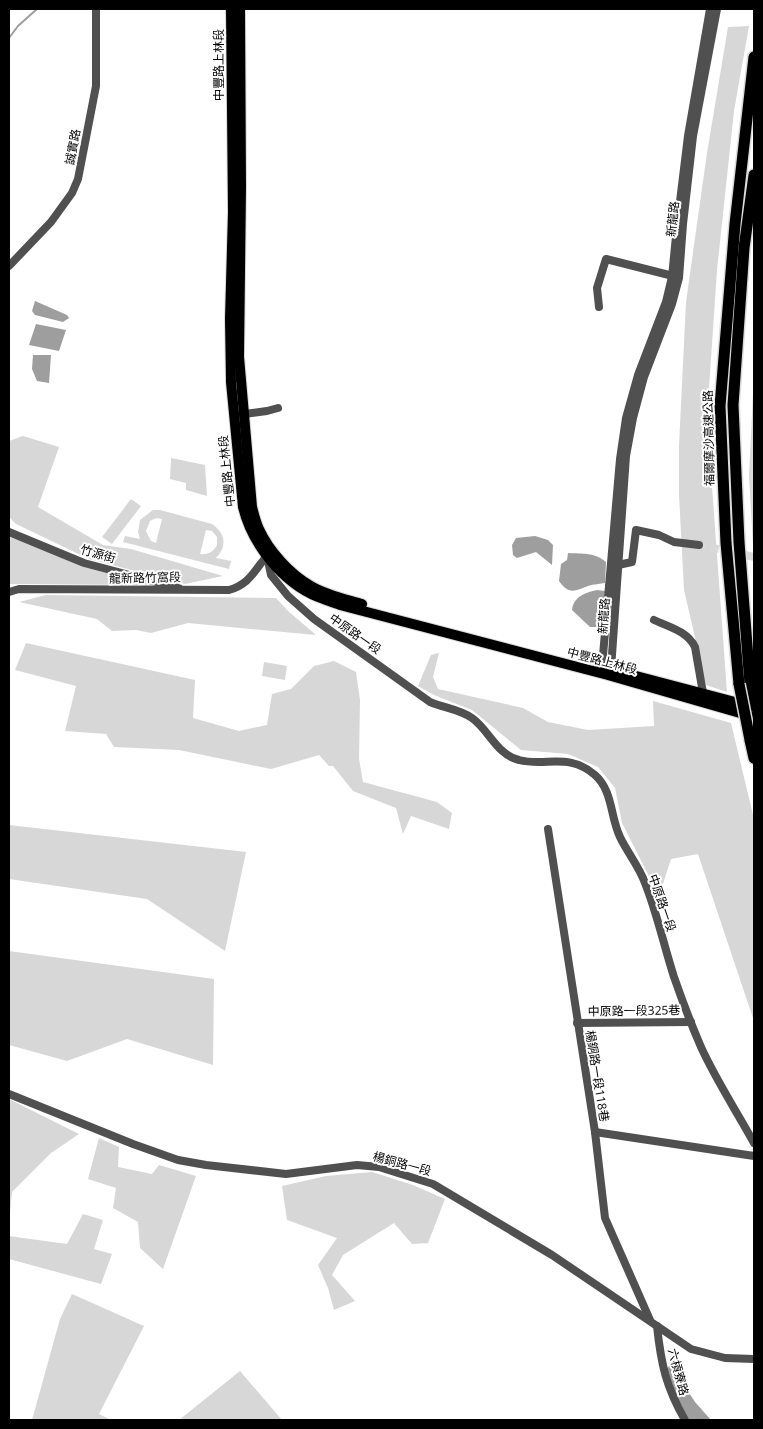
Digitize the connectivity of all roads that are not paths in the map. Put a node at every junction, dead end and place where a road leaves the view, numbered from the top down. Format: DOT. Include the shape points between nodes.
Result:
graph roads {
  1 [pos="96,9"];
  2 [pos="232,9"];
  3 [pos="240,9"];
  4 [pos="710,9"];
  5 [pos="717,9"];
  6 [pos="754,57"];
  7 [pos="754,175"];
  8 [pos="9,266"];
  9 [pos="676,277"];
  10 [pos="600,307"];
  11 [pos="278,408"];
  12 [pos="244,414"];
  13 [pos="9,532"];
  14 [pos="698,544"];
  15 [pos="270,554"];
  16 [pos="618,565"];
  17 [pos="184,589"];
  18 [pos="9,592"];
  19 [pos="654,620"];
  20 [pos="607,670"];
  21 [pos="744,684"];
  22 [pos="704,693"];
  23 [pos="754,702"];
  24 [pos="754,707"];
  25 [pos="754,716"];
  26 [pos="754,758"];
  27 [pos="548,829"];
  28 [pos="691,1022"];
  29 [pos="577,1023"];
  30 [pos="9,1094"];
  31 [pos="594,1132"];
  32 [pos="754,1143"];
  33 [pos="754,1156"];
  34 [pos="650,1320"];
  35 [pos="658,1326"];
  36 [pos="754,1359"];
  37 [pos="684,1420"];
  1 -- 8 [label="street, 誠實路" via="96,86 78,180 50,222"];
  2 -- 15 [label="main road, 中豐路上林段" via="231,382 243,507 256,542"];
  3 -- 12 [label="main road, 中豐路上林段" via="238,357"];
  4 -- 9 [label="street, 新龍路" via="688,136 677,226"];
  5 -- 9 [label="street, 新龍路" via="694,136"];
  6 -- 21 [label="highway, 福爾摩沙高速公路" via="735,224 720,406 726,544"];
  7 -- 21 [label="highway, 福爾摩沙高速公路" via="744,248 734,405"];
  9 -- 10 [label="street" via="606,259 597,288"];
  9 -- 16 [label="street, 新龍路" via="672,304 644,377 633,418 626,456"];
  9 -- 20 [label="street, 新龍路" via="638,375 626,418 620,459"];
  11 -- 12 [label="street"];
  12 -- 15 [label="main road, 中豐路上林段" via="252,507"];
  13 -- 17 [label="street, 竹源街" via="84,563"];
  14 -- 16 [label="street" via="674,542 636,530 632,562"];
  15 -- 17 [label="street, 龍新路竹窩段" via="238,587 229,590"];
  15 -- 20 [label="main road, 中豐路上林段" via="284,574 325,600"];
  15 -- 28 [label="street, 中原路一段" via="271,576 288,596 314,619 430,702 455,709 471,718 482,726 494,743 517,760 570,762 594,774 607,790 619,835 645,881"];
  16 -- 20 [label="street, 新龍路"];
  17 -- 18 [label="street, 龍新路竹窩段" via="20,589"];
  19 -- 22 [label="street" via="692,640"];
  20 -- 22 [label="main road, 中豐路上林段"];
  20 -- 25 [label="main road, 中豐路上林段"];
  21 -- 23 [label="highway, 福爾摩沙高速公路"];
  21 -- 26 [label="highway, 福爾摩沙高速公路, bridge"];
  22 -- 24 [label="main road, 中豐路上林段"];
  27 -- 29 [label="street, 楊銅路一段118巷"];
  28 -- 29 [label="street, 中原路一段325巷"];
  28 -- 32 [label="street, 中原路一段"];
  29 -- 31 [label="street, 楊銅路一段118巷"];
  30 -- 34 [label="street, 楊銅路一段" via="134,1144 206,1166 286,1174 358,1165 379,1167 433,1184 528,1240"];
  31 -- 33 [label="street"];
  31 -- 34 [label="street, 楊銅路一段118巷" via="605,1218"];
  34 -- 35 [label="street, 楊銅路一段"];
  35 -- 36 [label="street, 楊銅路一段" via="691,1349 725,1358"];
  35 -- 37 [label="street, 六槓寮路" via="666,1378 672,1399"];
}
